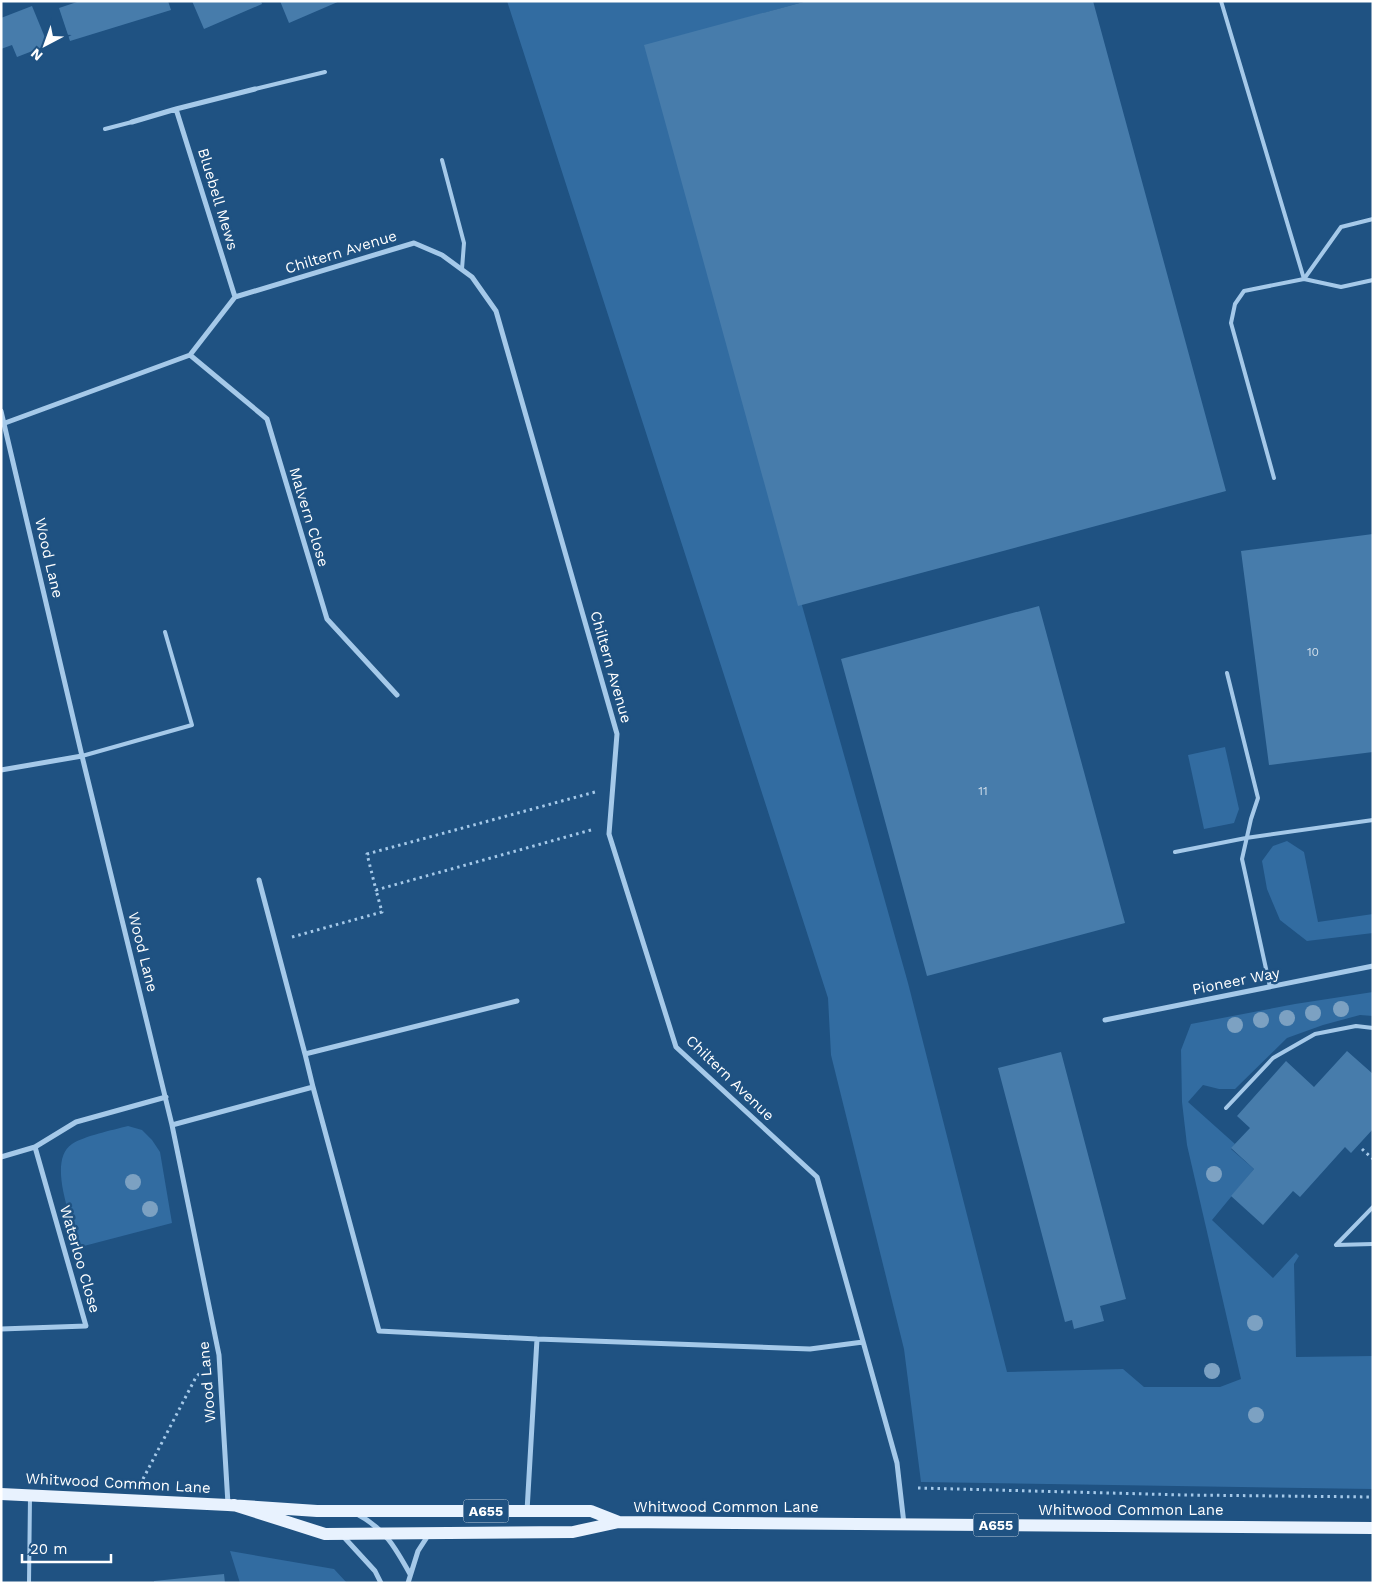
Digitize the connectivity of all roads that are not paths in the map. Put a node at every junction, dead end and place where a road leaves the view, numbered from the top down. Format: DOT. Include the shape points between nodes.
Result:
graph roads {
  1 [pos="1221,1"];
  2 [pos="325,72"];
  3 [pos="254,89"];
  4 [pos="176,109"];
  5 [pos="132,122"];
  6 [pos="105,129"];
  7 [pos="442,160"];
  8 [pos="1373,219"];
  9 [pos="462,269"];
  10 [pos="1304,279"];
  11 [pos="1373,280"];
  12 [pos="235,297"];
  13 [pos="190,355"];
  14 [pos="1,411"];
  15 [pos="5,424"];
  16 [pos="1274,478"];
  17 [pos="165,632"];
  18 [pos="1227,674"];
  19 [pos="397,695"];
  20 [pos="82,756"];
  21 [pos="1,770"];
  22 [pos="1373,820"];
  23 [pos="1246,838"];
  24 [pos="1175,852"];
  25 [pos="258,880"];
  26 [pos="1373,966"];
  27 [pos="1270,987"];
  28 [pos="517,1001"];
  29 [pos="1105,1020"];
  30 [pos="1373,1028"];
  31 [pos="305,1054"];
  32 [pos="313,1087"];
  33 [pos="166,1096"];
  34 [pos="1226,1108"];
  35 [pos="172,1125"];
  36 [pos="35,1147"];
  37 [pos="1,1157"];
  38 [pos="1373,1207"];
  39 [pos="1373,1244"];
  40 [pos="1,1329"];
  41 [pos="536,1339"];
  42 [pos="863,1342"];
  43 [pos="1,1494"];
  44 [pos="30,1495"];
  45 [pos="231,1505"];
  46 [pos="350,1511"];
  47 [pos="527,1511"];
  48 [pos="619,1522"];
  49 [pos="904,1524"];
  50 [pos="1373,1528"];
  51 [pos="429,1533"];
  52 [pos="341,1534"];
  53 [pos="383,1534"];
  54 [pos="410,1574"];
  55 [pos="29,1583"];
  56 [pos="381,1583"];
  57 [pos="408,1583"];
  1 -- 10 [label="lane"];
  2 -- 3 [label="lane"];
  3 -- 4 [label="street"];
  4 -- 5 [label="street"];
  4 -- 12 [label="street, Bluebell Mews"];
  5 -- 6 [label="lane"];
  7 -- 9 [label="lane" via="464,243"];
  8 -- 10 [label="lane" via="1341,228"];
  9 -- 12 [label="street, Chiltern Avenue" via="442,255 414,243"];
  9 -- 42 [label="street, Chiltern Avenue" via="496,311 617,734 609,834 676,1048 817,1177"];
  10 -- 11 [label="lane" via="1341,287"];
  10 -- 16 [label="lane" via="1244,291 1235,304 1231,323"];
  12 -- 13 [label="street"];
  13 -- 15 [label="street"];
  13 -- 19 [label="street, Malvern Close" via="267,418 327,619"];
  14 -- 15 [label="street, Wood Lane"];
  15 -- 20 [label="street, Wood Lane"];
  17 -- 20 [label="lane" via="192,725"];
  18 -- 23 [label="lane" via="1258,798"];
  20 -- 21 [label="street"];
  20 -- 33 [label="street, Wood Lane"];
  22 -- 23 [label="lane"];
  23 -- 24 [label="lane"];
  23 -- 27 [label="lane" via="1242,859"];
  25 -- 31 [label="street"];
  26 -- 27 [label="street, Pioneer Way"];
  27 -- 29 [label="street, Pioneer Way"];
  28 -- 31 [label="street"];
  30 -- 34 [label="lane" via="1356,1026 1315,1034 1273,1058"];
  31 -- 32 [label="street"];
  32 -- 35 [label="street"];
  32 -- 41 [label="street" via="379,1331"];
  33 -- 35 [label="street, Wood Lane"];
  33 -- 36 [label="street" via="76,1122"];
  35 -- 45 [label="street, Wood Lane" via="219,1355"];
  36 -- 37 [label="street"];
  36 -- 40 [label="street, Waterloo Close" via="86,1326"];
  38 -- 39 [label="lane" via="1336,1245"];
  41 -- 42 [label="street" via="810,1349"];
  41 -- 47 [label="street"];
  42 -- 49 [label="street, Chiltern Avenue" via="897,1463"];
  43 -- 44 [label="main road, Whitwood Common Lane / A655"];
  44 -- 45 [label="main road, Whitwood Common Lane / A655"];
  44 -- 55 [label="lane"];
  45 -- 46 [label="main road, Whitwood Common Lane / A655"];
  45 -- 52 [label="main road, Whitwood Common Lane / A655" via="324,1534"];
  46 -- 47 [label="main road, Whitwood Common Lane / A655"];
  46 -- 53 [label="street" via="369,1520"];
  47 -- 48 [label="main road, Whitwood Common Lane / A655" via="591,1511"];
  48 -- 49 [label="main road, Whitwood Common Lane / A655"];
  48 -- 51 [label="main road, Whitwood Common Lane / A655" via="573,1532"];
  49 -- 50 [label="main road, Whitwood Common Lane / A655"];
  51 -- 53 [label="main road, Whitwood Common Lane / A655"];
  51 -- 54 [label="street"];
  52 -- 53 [label="main road, Whitwood Common Lane / A655"];
  52 -- 56 [label="street" via="375,1571"];
  53 -- 54 [label="street"];
  54 -- 57 [label="street"];
}
